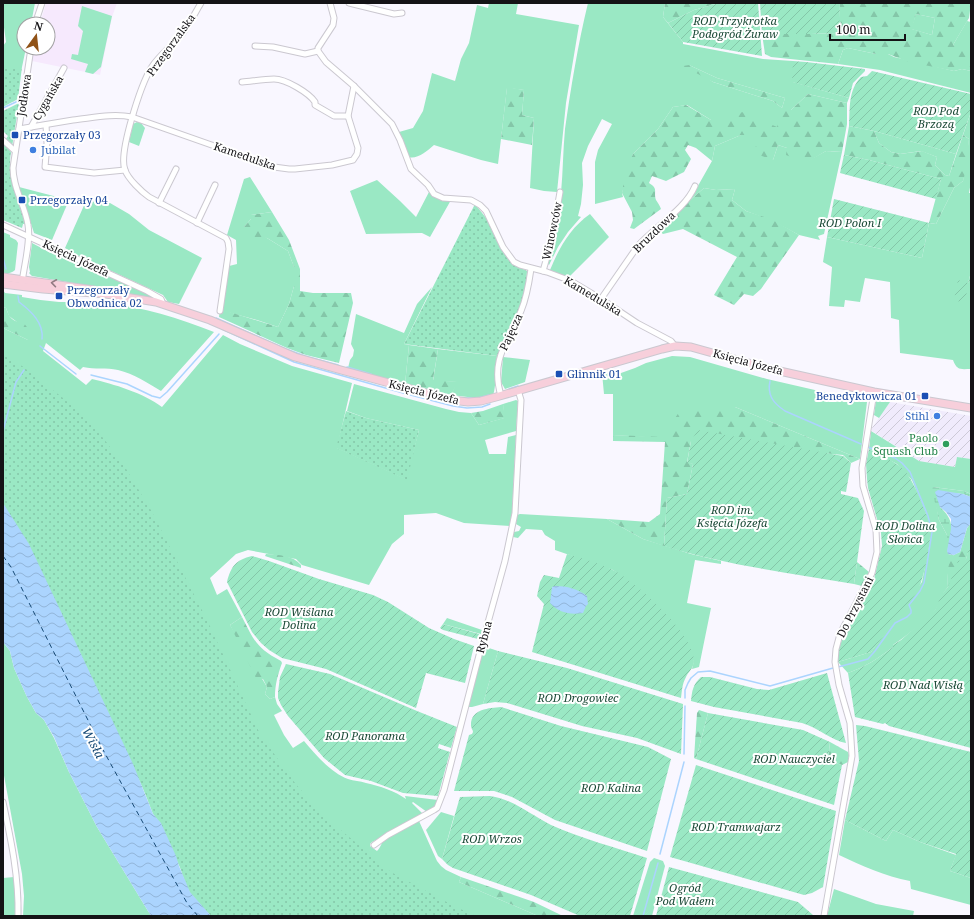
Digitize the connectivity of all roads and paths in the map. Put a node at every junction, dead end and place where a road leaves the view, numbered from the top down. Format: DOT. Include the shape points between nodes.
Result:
graph roads {
  1 [pos="42,3"];
  2 [pos="201,3"];
  3 [pos="330,3"];
  4 [pos="349,3"];
  5 [pos="402,13"];
  6 [pos="38,16"];
  7 [pos="255,46"];
  8 [pos="318,51"];
  9 [pos="30,56"];
  10 [pos="64,68"];
  11 [pos="242,82"];
  12 [pos="354,86"];
  13 [pos="132,116"];
  14 [pos="348,116"];
  15 [pos="46,125"];
  16 [pos="31,127"];
  17 [pos="19,129"];
  18 [pos="3,140"];
  19 [pos="15,151"];
  20 [pos="125,170"];
  21 [pos="176,170"];
  22 [pos="215,185"];
  23 [pos="694,186"];
  24 [pos="560,192"];
  25 [pos="159,203"];
  26 [pos="197,223"];
  27 [pos="3,225"];
  28 [pos="28,236"];
  29 [pos="531,268"];
  30 [pos="543,271"];
  31 [pos="3,277"];
  32 [pos="22,283"];
  33 [pos="6,284"];
  34 [pos="601,299"];
  35 [pos="163,304"];
  36 [pos="220,311"];
  37 [pos="675,346"];
  38 [pos="518,390"];
  39 [pos="874,392"];
  40 [pos="501,396"];
  41 [pos="971,408"];
  42 [pos="3,802"];
  43 [pos="374,845"];
  44 [pos="18,916"];
  45 [pos="824,916"];
  1 -- 6 [label="street"];
  2 -- 13 [label="street, Przegorzalska" via="183,33 151,69"];
  3 -- 8 [label="street" via="333,25"];
  4 -- 5 [label="street" via="394,14"];
  7 -- 8 [label="street" via="305,54"];
  8 -- 12 [label="street" via="326,62"];
  9 -- 17 [label="street, Jodłowa"];
  10 -- 16 [label="street, Cygańska"];
  11 -- 14 [label="street" via="280,80 310,96 315,105 334,116"];
  12 -- 14 [label="street, Kamedulska"];
  12 -- 29 [label="street, Kamedulska" via="392,124 411,168 434,194 443,198 471,200 480,205 514,262"];
  13 -- 14 [label="street, Kamedulska" via="274,167 289,170 353,160 358,148"];
  13 -- 15 [label="street" via="117,115"];
  13 -- 20 [label="street, Przegorzalska" via="125,152"];
  15 -- 16 [label="street"];
  15 -- 20 [label="street" via="45,167 94,172"];
  16 -- 17 [label="street"];
  17 -- 19 [label="street, Jodłowa"];
  18 -- 19 [label="street"];
  19 -- 28 [label="street, Jodłowa" via="13,178 28,222"];
  20 -- 25 [label="street" via="140,190"];
  21 -- 25 [label="street"];
  22 -- 26 [label="street"];
  23 -- 34 [label="street, Bruzdowa" via="684,203 637,247"];
  24 -- 30 [label="street, Winowców"];
  25 -- 26 [label="street"];
  26 -- 36 [label="street" via="226,238 228,242"];
  27 -- 28 [label="street, Księcia Józefa"];
  28 -- 32 [label="street, Księcia Józefa"];
  28 -- 35 [label="street, Księcia Józefa" via="155,295"];
  29 -- 30 [label="street, Kamedulska"];
  29 -- 40 [label="street, Pajęcza" via="522,310 500,356 498,367"];
  30 -- 34 [label="street, Kamedulska" via="571,281"];
  31 -- 32 [label="main road"];
  32 -- 33 [label="main road, Księcia Józefa"];
  32 -- 35 [label="main road, Księcia Józefa" via="86,288"];
  34 -- 37 [label="street, Kamedulska" via="637,323 671,341"];
  35 -- 40 [label="main road, Księcia Józefa" via="210,320 295,357 439,397 468,402"];
  37 -- 38 [label="main road, Księcia Józefa"];
  37 -- 39 [label="main road, Księcia Józefa" via="697,349 766,368"];
  38 -- 40 [label="main road, Księcia Józefa"];
  38 -- 43 [label="street, Rybna" via="521,400 515,513 505,561 444,790 437,808"];
  39 -- 41 [label="main road, Księcia Józefa"];
  39 -- 45 [label="street, Do Przystani" via="862,468 864,486 876,530 877,552 872,573 843,627 836,649 835,662 850,723 852,756"];
  42 -- 44 [label="street" via="16,872"];
}
